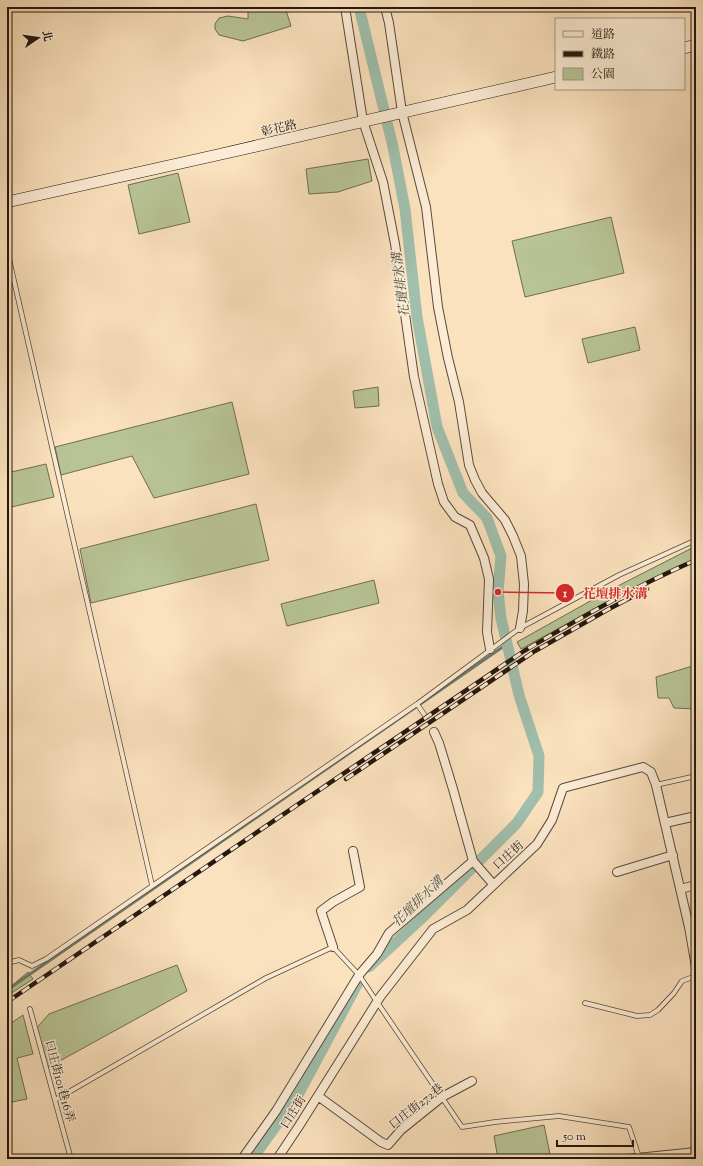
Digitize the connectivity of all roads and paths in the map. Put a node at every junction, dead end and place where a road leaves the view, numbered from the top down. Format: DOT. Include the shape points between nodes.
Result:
graph roads {
  1 [pos="345,7"];
  2 [pos="385,7"];
  3 [pos="696,45"];
  4 [pos="685,48"];
  5 [pos="555,77"];
  6 [pos="399,113"];
  7 [pos="363,121"];
  8 [pos="7,202"];
  9 [pos="7,250"];
  10 [pos="696,540"];
  11 [pos="518,629"];
  12 [pos="494,646"];
  13 [pos="417,704"];
  14 [pos="426,717"];
  15 [pos="434,732"];
  16 [pos="696,776"];
  17 [pos="656,786"];
  18 [pos="696,816"];
  19 [pos="665,823"];
  20 [pos="353,851"];
  21 [pos="673,855"];
  22 [pos="475,863"];
  23 [pos="617,872"];
  24 [pos="491,882"];
  25 [pos="152,885"];
  26 [pos="696,885"];
  27 [pos="680,888"];
  28 [pos="692,926"];
  29 [pos="333,947"];
  30 [pos="7,963"];
  31 [pos="696,967"];
  32 [pos="360,975"];
  33 [pos="696,976"];
  34 [pos="377,1002"];
  35 [pos="585,1003"];
  36 [pos="30,1009"];
  37 [pos="472,1081"];
  38 [pos="318,1096"];
  39 [pos="442,1098"];
  40 [pos="55,1100"];
  41 [pos="696,1152"];
  42 [pos="639,1157"];
  43 [pos="71,1159"];
  44 [pos="242,1159"];
  45 [pos="277,1159"];
  46 [pos="628,1159"];
  1 -- 7 [label="street"];
  2 -- 6 [label="street" via="389,22"];
  3 -- 4 [label="street"];
  5 -- 6 [label="street, 彰花路"];
  6 -- 7 [label="street, 彰花路"];
  6 -- 11 [label="street" via="426,206 438,307 459,402 469,465 482,494 505,520 521,556 523,611"];
  7 -- 8 [label="street, 彰花路"];
  7 -- 12 [label="street" via="383,182 395,244 414,376 438,484 444,502 455,517 470,525 484,558 489,579 487,632"];
  9 -- 25 [label="lane"];
  10 -- 11 [label="lane" via="619,575"];
  11 -- 12 [label="lane"];
  12 -- 13 [label="lane"];
  13 -- 14 [label="lane"];
  13 -- 25 [label="lane"];
  15 -- 22 [label="street"];
  16 -- 17 [label="lane"];
  17 -- 19 [label="street, 口庄街"];
  17 -- 24 [label="street, 口庄街" via="651,772 643,767 563,788 552,820 537,844"];
  18 -- 19 [label="street"];
  19 -- 21 [label="street, 口庄街"];
  20 -- 29 [label="street" via="360,887 321,911"];
  21 -- 23 [label="street"];
  21 -- 27 [label="street, 口庄街"];
  22 -- 24 [label="street"];
  22 -- 32 [label="street" via="389,933 377,954"];
  24 -- 34 [label="street, 口庄街" via="467,910 434,929"];
  25 -- 30 [label="lane" via="46,959 32,966 19,960"];
  26 -- 27 [label="street"];
  27 -- 28 [label="street, 口庄街"];
  28 -- 31 [label="street, 口庄街"];
  29 -- 32 [label="lane"];
  29 -- 40 [label="lane" via="266,978"];
  32 -- 34 [label="lane"];
  32 -- 44 [label="street" via="276,1111"];
  33 -- 35 [label="lane" via="682,981 658,1010 650,1015 637,1016"];
  34 -- 38 [label="street, 口庄街"];
  34 -- 39 [label="lane"];
  36 -- 40 [label="lane, 口庄街101巷16弄"];
  37 -- 39 [label="street, 口庄街272巷"];
  38 -- 39 [label="street, 口庄街272巷" via="388,1145 401,1130"];
  38 -- 45 [label="street, 口庄街"];
  39 -- 42 [label="lane" via="462,1127 559,1116 630,1127"];
  40 -- 43 [label="lane, 口庄街101巷16弄"];
  41 -- 42 [label="street"];
  42 -- 46 [label="street"];
}
